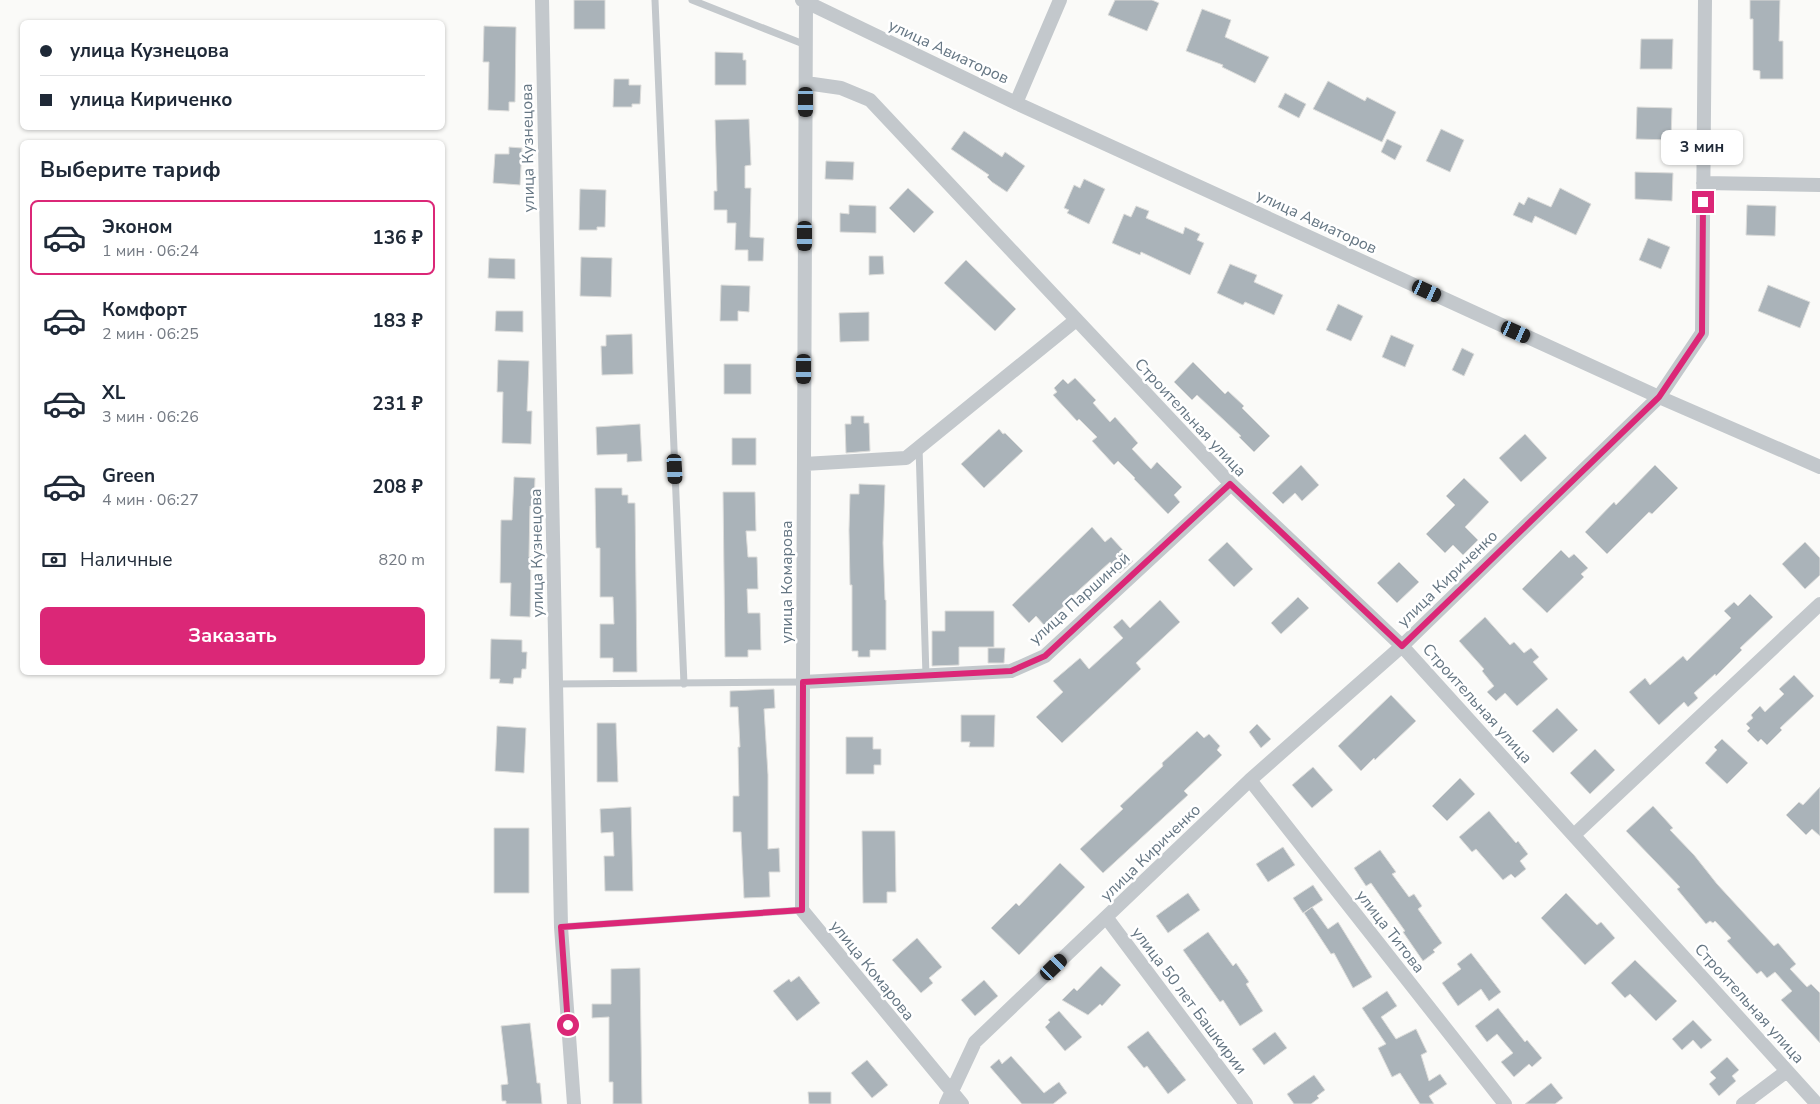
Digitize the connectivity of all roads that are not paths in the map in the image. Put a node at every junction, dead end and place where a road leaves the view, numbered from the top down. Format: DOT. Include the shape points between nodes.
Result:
graph roads {
  1 [pos="542,0"];
  2 [pos="655,0"];
  3 [pos="692,0"];
  4 [pos="1060,0"];
  5 [pos="1705,0"];
  6 [pos="804,1"];
  7 [pos="806,45"];
  8 [pos="806,83"];
  9 [pos="1016,102"];
  10 [pos="1703,183"];
  11 [pos="1820,184"];
  12 [pos="1076,320"];
  13 [pos="1659,397"];
  14 [pos="919,447"];
  15 [pos="804,464"];
  16 [pos="1820,467"];
  17 [pos="1230,484"];
  18 [pos="1820,604"];
  19 [pos="1402,646"];
  20 [pos="926,676"];
  21 [pos="803,682"];
  22 [pos="556,684"];
  23 [pos="684,684"];
  24 [pos="1250,780"];
  25 [pos="1574,835"];
  26 [pos="802,910"];
  27 [pos="1106,917"];
  28 [pos="561,927"];
  29 [pos="1787,1071"];
  30 [pos="949,1098"];
  31 [pos="574,1104"];
  32 [pos="962,1104"];
  33 [pos="1246,1104"];
  34 [pos="1504,1104"];
  35 [pos="1743,1104"];
  36 [pos="1817,1104"];
  1 -- 22 [label="street, улица Кузнецова"];
  2 -- 23 [label="lane"];
  3 -- 7 [label="lane"];
  4 -- 9 [label="street"];
  5 -- 10 [label="street, улица Кириченко"];
  6 -- 7 [label="street, улица Комарова"];
  6 -- 9 [label="street, улица Авиаторов"];
  7 -- 8 [label="street, улица Комарова"];
  8 -- 12 [label="street, Строительная улица" via="840,88 870,100"];
  8 -- 15 [label="street, улица Комарова"];
  9 -- 13 [label="street, улица Авиаторов"];
  10 -- 11 [label="street"];
  10 -- 13 [label="street, улица Кириченко" via="1702,333"];
  12 -- 14 [label="street"];
  12 -- 17 [label="street, Строительная улица"];
  13 -- 16 [label="street, улица Авиаторов"];
  13 -- 19 [label="street, улица Кириченко"];
  14 -- 15 [label="street" via="906,458"];
  14 -- 20 [label="lane"];
  15 -- 21 [label="street, улица Комарова"];
  17 -- 19 [label="street, Строительная улица"];
  17 -- 20 [label="street, улица Паршиной" via="1045,656 1011,671"];
  18 -- 25 [label="street"];
  19 -- 24 [label="street, улица Кириченко"];
  19 -- 25 [label="street, Строительная улица"];
  20 -- 21 [label="street, улица Паршиной"];
  21 -- 23 [label="lane"];
  21 -- 26 [label="street, улица Комарова"];
  22 -- 23 [label="lane"];
  22 -- 28 [label="street, улица Кузнецова"];
  24 -- 27 [label="street, улица Кириченко"];
  24 -- 34 [label="street, улица Титова"];
  25 -- 29 [label="street, Строительная улица"];
  26 -- 28 [label="lane"];
  26 -- 30 [label="street, улица Комарова"];
  27 -- 30 [label="street, улица Кириченко" via="975,1042"];
  27 -- 33 [label="street, улица 50 лет Башкирии"];
  28 -- 31 [label="street, улица Кузнецова"];
  29 -- 35 [label="street"];
  29 -- 36 [label="street, Строительная улица"];
  30 -- 32 [label="street, улица Комарова"];
}
